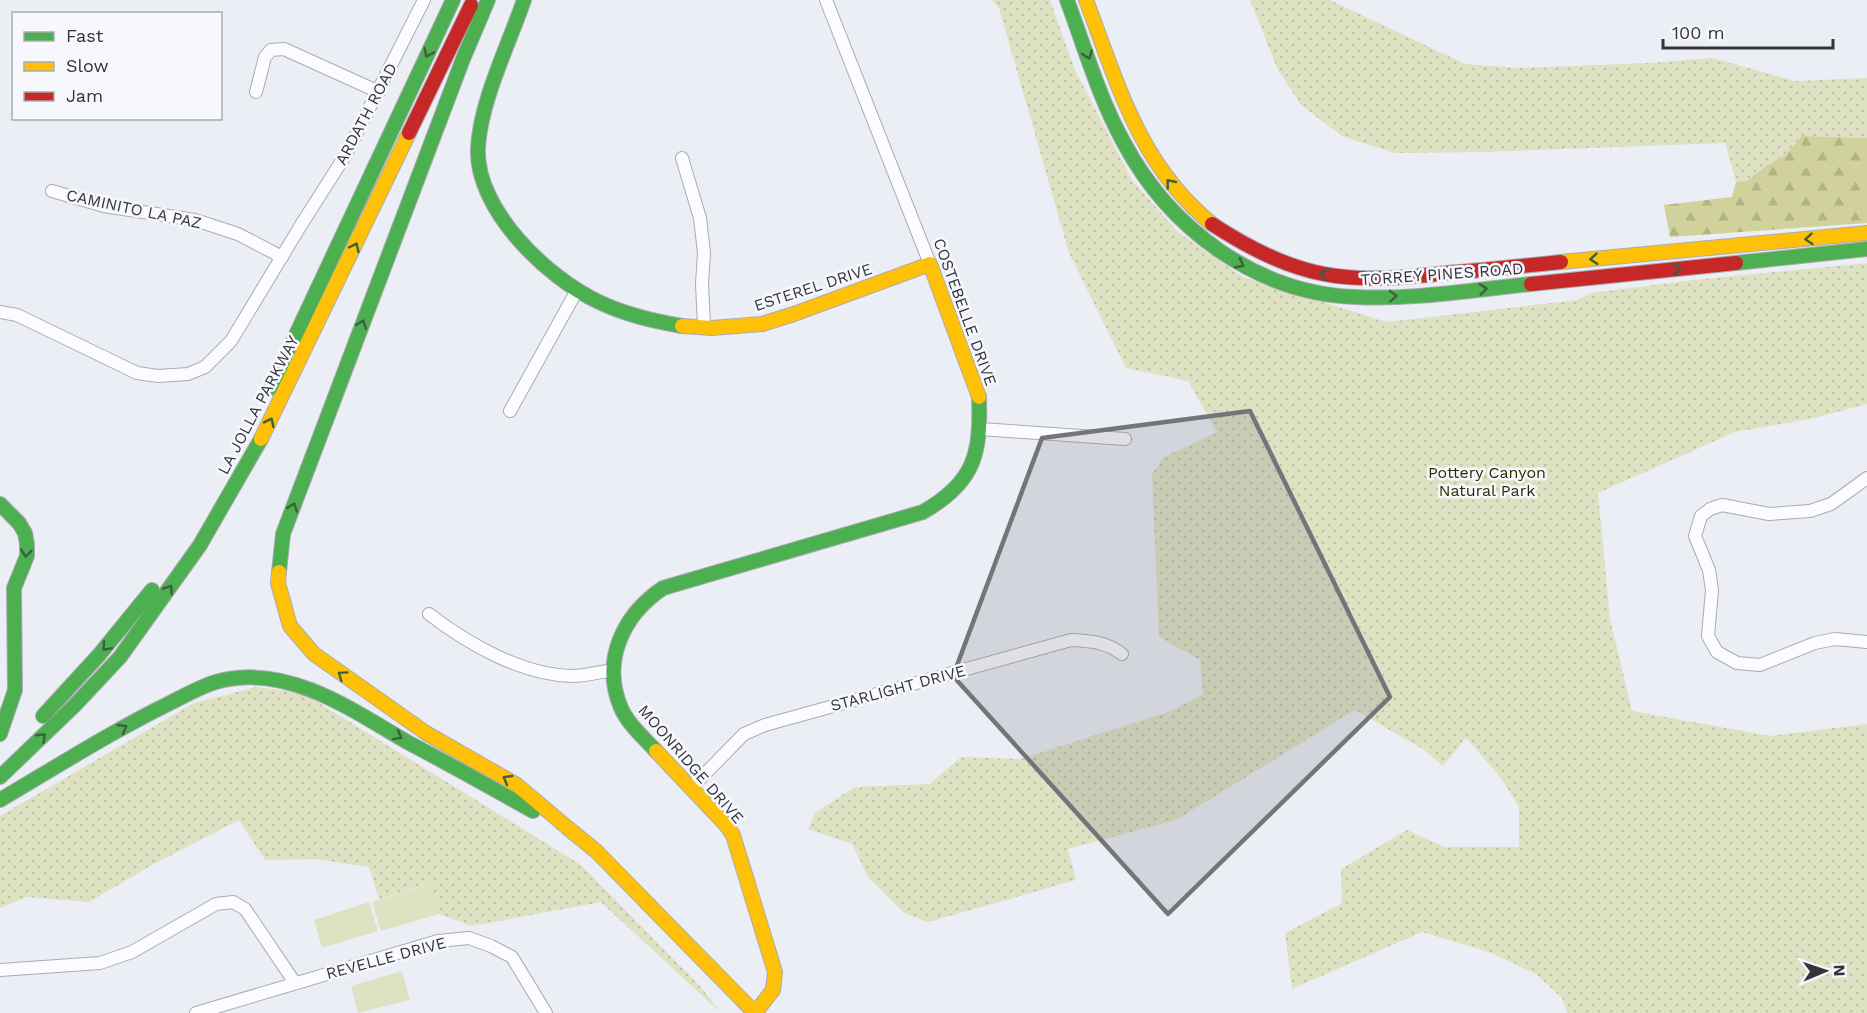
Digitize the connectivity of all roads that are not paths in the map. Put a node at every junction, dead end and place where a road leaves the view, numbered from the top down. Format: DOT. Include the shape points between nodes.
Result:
graph roads {
  1 [pos="424,0"];
  2 [pos="453,0"];
  3 [pos="474,0"];
  4 [pos="488,0"];
  5 [pos="524,0"];
  6 [pos="826,0"];
  7 [pos="1067,0"];
  8 [pos="1086,0"];
  9 [pos="256,92"];
  10 [pos="379,92"];
  11 [pos="682,158"];
  12 [pos="52,191"];
  13 [pos="1867,233"];
  14 [pos="1867,249"];
  15 [pos="282,257"];
  16 [pos="930,264"];
  17 [pos="576,292"];
  18 [pos="0,312"];
  19 [pos="704,326"];
  20 [pos="510,411"];
  21 [pos="980,429"];
  22 [pos="1125,439"];
  23 [pos="1867,478"];
  24 [pos="0,504"];
  25 [pos="206,507"];
  26 [pos="182,546"];
  27 [pos="429,614"];
  28 [pos="1867,642"];
  29 [pos="1122,654"];
  30 [pos="613,670"];
  31 [pos="34,724"];
  32 [pos="0,734"];
  33 [pos="0,777"];
  34 [pos="692,787"];
  35 [pos="0,800"];
  36 [pos="568,829"];
  37 [pos="0,970"];
  38 [pos="295,983"];
  39 [pos="196,1013"];
  40 [pos="546,1013"];
  41 [pos="755,1013"];
  1 -- 10 [label="street, ARDATH ROAD"];
  2 -- 25 [label="main road, LA JOLLA PARKWAY, one-way" via="248,434"];
  33 -- 3 [label="main road, LA JOLLA PARKWAY, one-way" via="120,657 200,545 260,442"];
  36 -- 4 [label="main road, one-way" via="517,785 426,733 314,654 290,626 278,583 283,534"];
  5 -- 17 [label="main road, ESTEREL DRIVE" via="480,123 480,173 506,224 534,257"];
  6 -- 16 [label="street, COSTEBELLE DRIVE"];
  7 -- 14 [label="main road, TORREY PINES ROAD, one-way" via="1114,122 1147,182 1192,231 1226,257 1266,278 1319,293 1351,297 1425,295"];
  13 -- 8 [label="main road, TORREY PINES ROAD, one-way" via="1410,277 1327,275 1264,255 1238,242 1181,196 1149,153 1131,117"];
  9 -- 10 [label="street" via="265,57 271,50 284,50"];
  10 -- 15 [label="street, ARDATH ROAD" via="345,156"];
  11 -- 19 [label="street" via="700,219"];
  12 -- 15 [label="street, CAMINITO LA PAZ" via="104,206 195,220 238,234"];
  15 -- 18 [label="street, ARDATH ROAD" via="231,341 205,367 188,374 137,373 17,315"];
  16 -- 19 [label="main road, ESTEREL DRIVE" via="783,318 742,327"];
  16 -- 21 [label="main road, COSTEBELLE DRIVE" via="980,395"];
  17 -- 19 [label="main road, ESTEREL DRIVE" via="613,310 673,325"];
  17 -- 20 [label="street"];
  21 -- 22 [label="street"];
  21 -- 30 [label="main road, COSTEBELLE DRIVE" via="973,462 962,483 923,512 663,588 642,603 629,619 619,638"];
  23 -- 28 [label="street" via="1832,504 1810,512 1769,514 1722,505 1710,509 1701,516 1695,536 1713,590 1708,636 1718,652 1737,663 1760,665 1825,641"];
  24 -- 32 [label="main road, one-way" via="19,523 27,544 27,556 14,588 15,690"];
  26 -- 31 [label="main road, one-way" via="126,623 60,700"];
  27 -- 30 [label="street" via="454,634 502,659 537,670 573,676"];
  29 -- 34 [label="street, STARLIGHT DRIVE" via="1099,642 1071,640 765,725 744,734"];
  30 -- 34 [label="main road, MOONRIDGE DRIVE" via="621,709"];
  34 -- 41 [label="main road, MOONRIDGE DRIVE" via="733,835 775,972 776,983 769,998"];
  35 -- 36 [label="main road, one-way" via="148,713 208,685 234,678 265,677 291,682 325,696"];
  36 -- 41 [label="main road" via="596,852"];
  37 -- 38 [label="street" via="100,963 132,952 216,904 233,902 245,909"];
  38 -- 39 [label="street, REVELLE DRIVE"];
  38 -- 40 [label="street, REVELLE DRIVE" via="438,941 469,938 512,957"];
}
